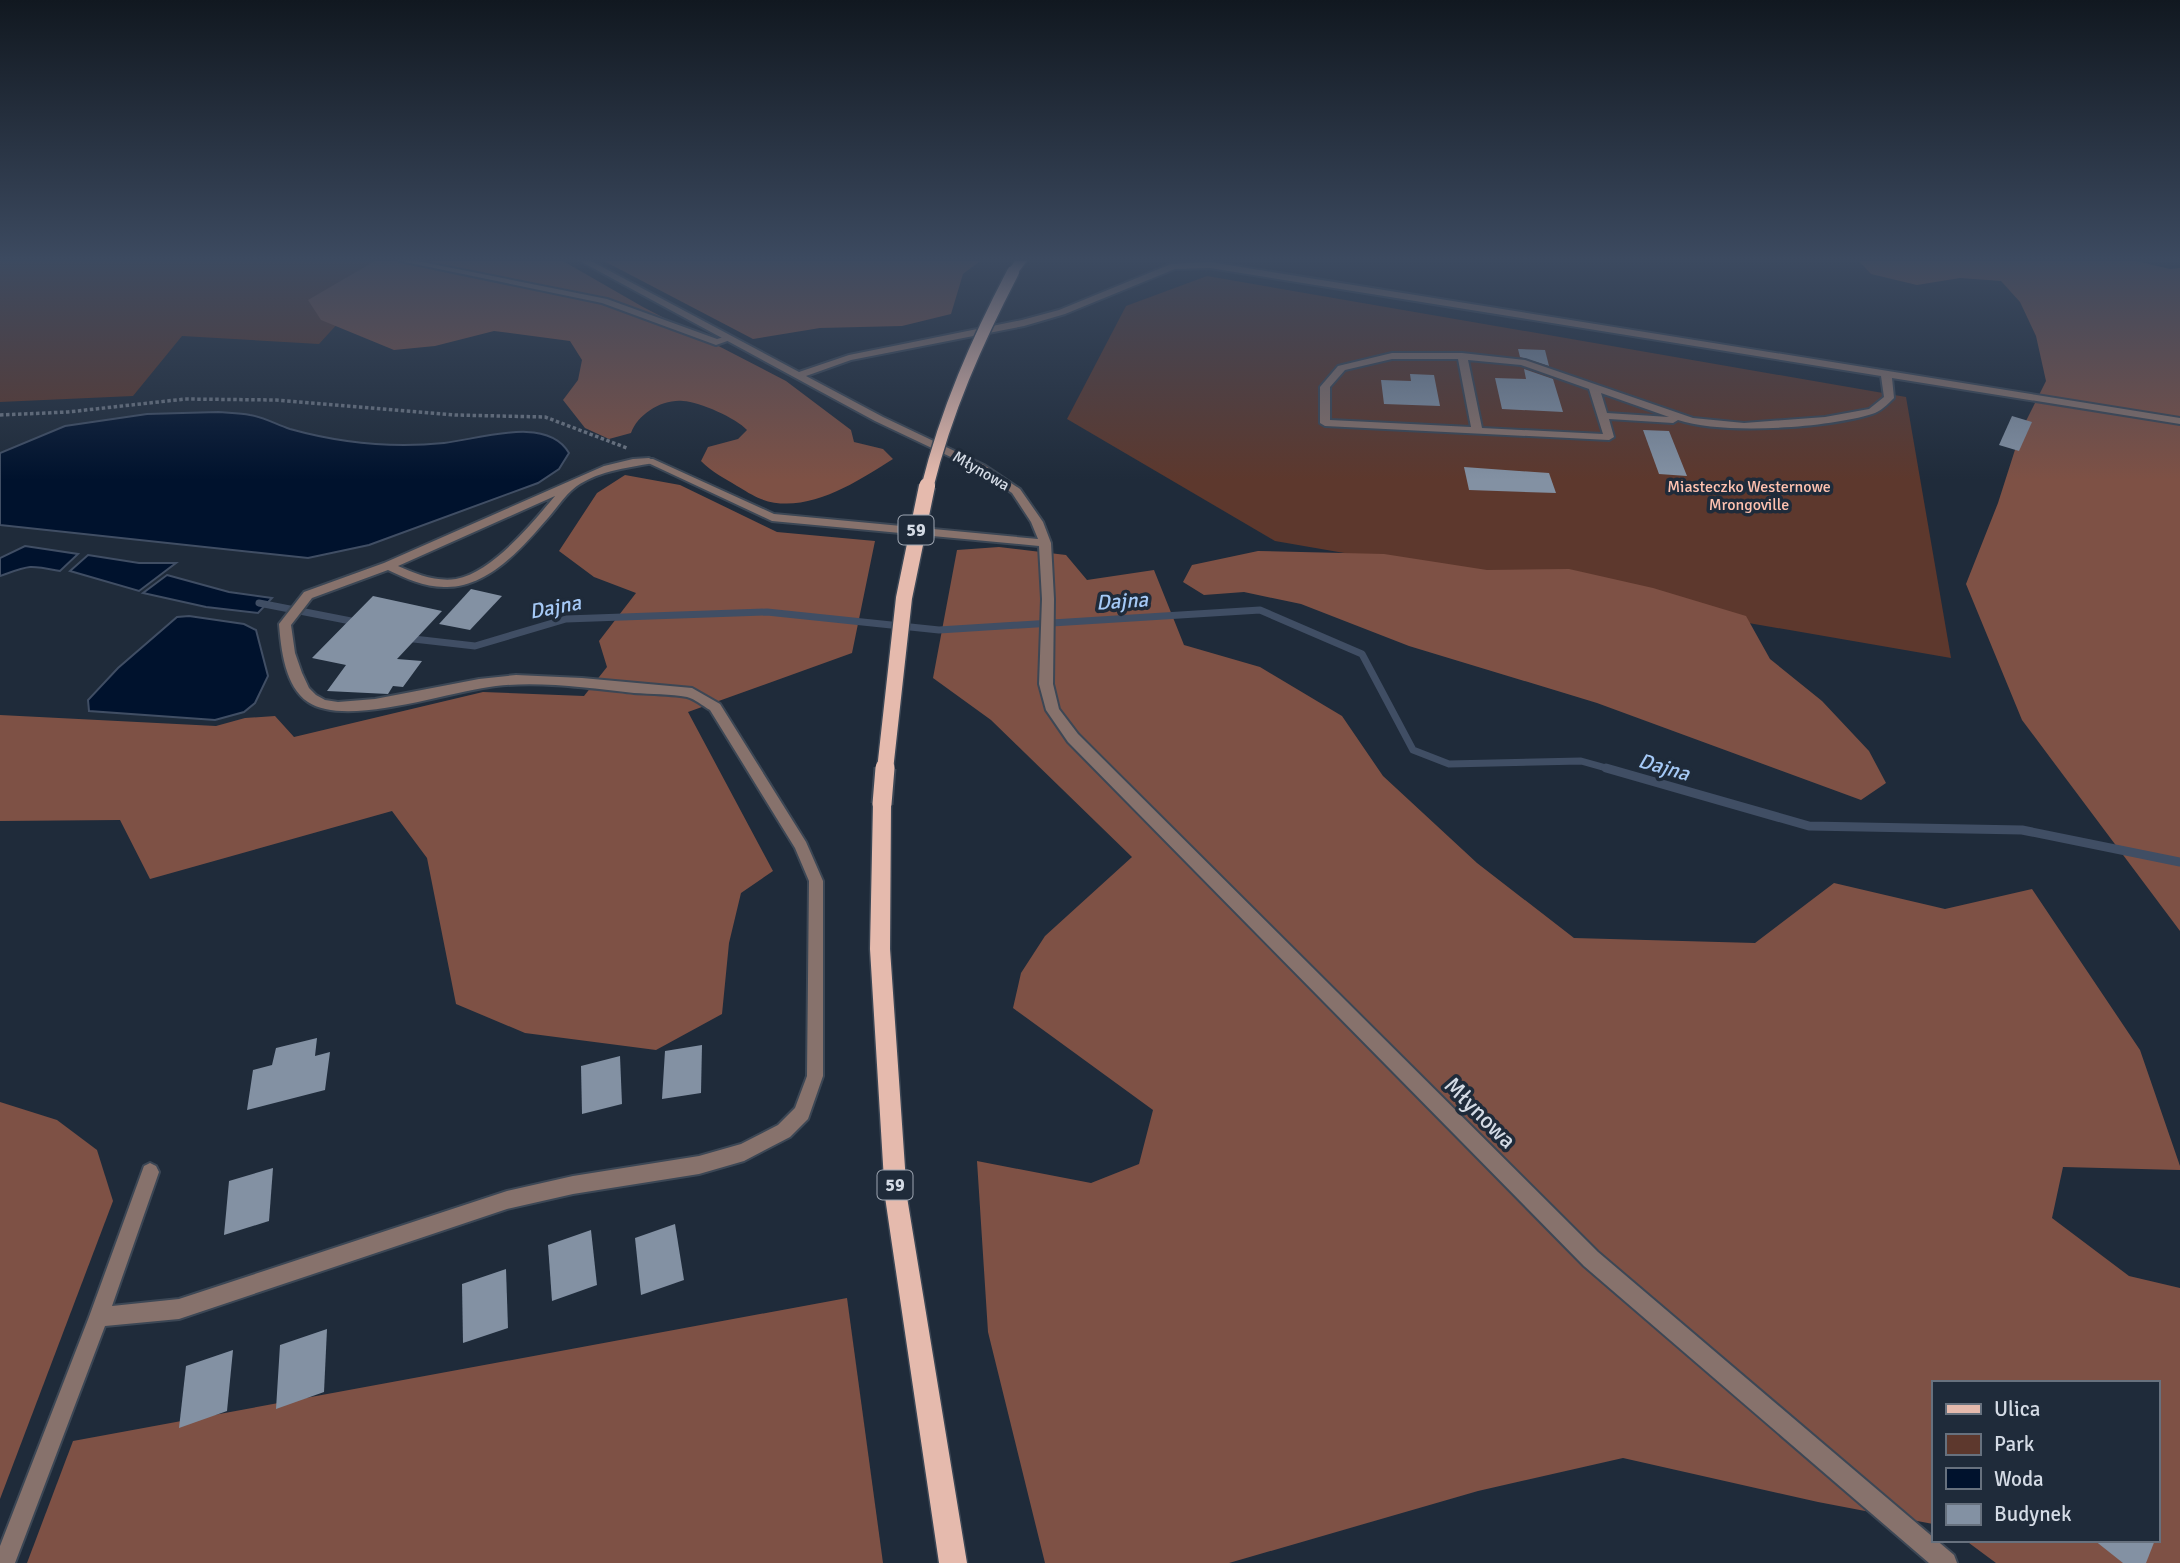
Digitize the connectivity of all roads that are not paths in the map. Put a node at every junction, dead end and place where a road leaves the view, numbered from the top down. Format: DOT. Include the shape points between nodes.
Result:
graph roads {
  1 [pos="694,334"];
  2 [pos="718,334"];
  3 [pos="969,334"];
  4 [pos="981,334"];
  5 [pos="1642,334"];
  6 [pos="727,339"];
  7 [pos="1462,356"];
  8 [pos="1886,373"];
  9 [pos="797,376"];
  10 [pos="1594,387"];
  11 [pos="1603,416"];
  12 [pos="1692,421"];
  13 [pos="2180,421"];
  14 [pos="1477,430"];
  15 [pos="568,488"];
  16 [pos="1045,543"];
  17 [pos="388,566"];
  18 [pos="150,1172"];
  19 [pos="99,1317"];
  20 [pos="4,1563"];
  21 [pos="953,1563"];
  22 [pos="1946,1563"];
  1 -- 6 [label="street" via="716,342"];
  2 -- 6 [label="street, Młynowa"];
  3 -- 9 [label="street" via="849,358"];
  4 -- 21 [label="main road, 59, bridge" via="928,476 914,538 894,657 883,804 880,949 896,1197"];
  5 -- 8 [label="street"];
  6 -- 9 [label="street, Młynowa"];
  7 -- 10 [label="street" via="1522,362"];
  7 -- 14 [label="street"];
  7 -- 14 [label="street" via="1392,355 1342,368 1325,387 1325,423"];
  8 -- 12 [label="street" via="1889,398 1871,411 1825,420 1744,426"];
  8 -- 13 [label="street"];
  9 -- 16 [label="street, Młynowa" via="1008,485 1028,507"];
  10 -- 11 [label="street"];
  10 -- 12 [label="street"];
  11 -- 12 [label="street"];
  11 -- 14 [label="street" via="1609,438"];
  15 -- 16 [label="street" via="611,464 649,461 772,517"];
  15 -- 17 [label="street"];
  15 -- 17 [label="street" via="520,543 487,568 456,583 423,581"];
  16 -- 22 [label="street, Młynowa" via="1046,684 1053,710 1073,738 1591,1259"];
  17 -- 19 [label="street" via="309,595 285,624 286,643 300,682 312,699 356,707 515,680 692,693 715,707 801,846 817,881 815,1076 802,1113 783,1131 744,1152 699,1165 507,1200 179,1309"];
  18 -- 19 [label="street"];
  19 -- 20 [label="street"];
}
